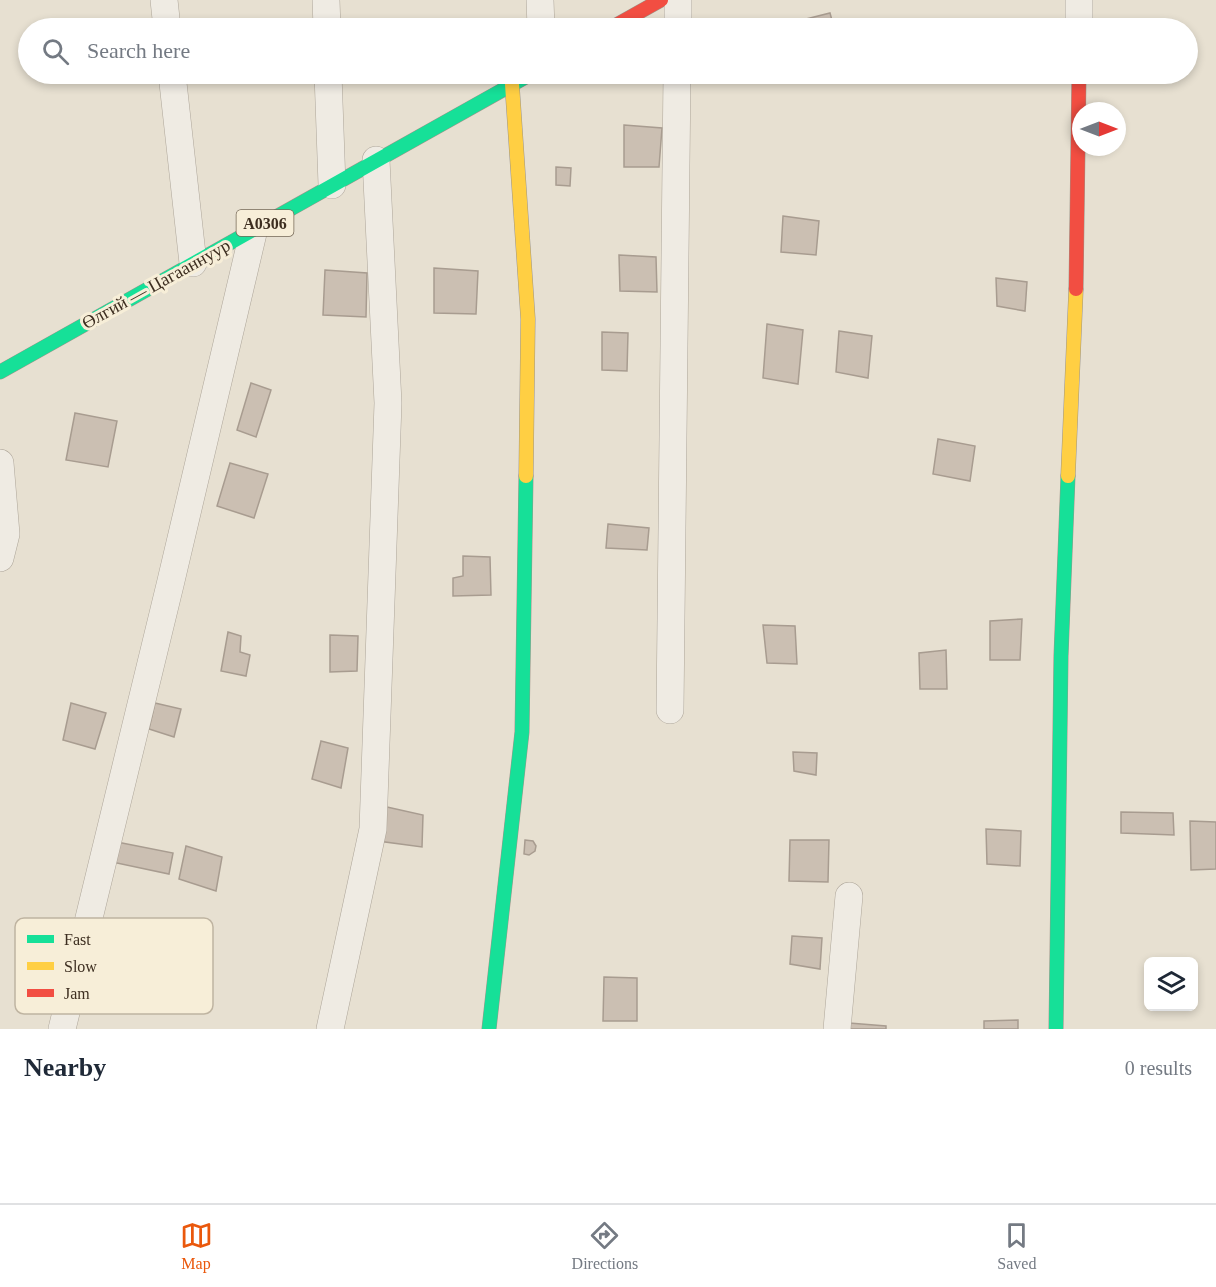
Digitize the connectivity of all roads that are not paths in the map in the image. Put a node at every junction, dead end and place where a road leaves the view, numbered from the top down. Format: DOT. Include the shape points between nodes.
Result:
graph roads {
  1 [pos="164,0"];
  2 [pos="326,0"];
  3 [pos="540,0"];
  4 [pos="662,0"];
  5 [pos="678,0"];
  6 [pos="1079,0"];
  7 [pos="166,18"];
  8 [pos="327,18"];
  9 [pos="541,18"];
  10 [pos="629,18"];
  11 [pos="678,18"];
  12 [pos="1079,18"];
  13 [pos="173,84"];
  14 [pos="328,84"];
  15 [pos="512,84"];
  16 [pos="677,84"];
  17 [pos="1079,84"];
  18 [pos="376,160"];
  19 [pos="332,185"];
  20 [pos="254,229"];
  21 [pos="193,263"];
  22 [pos="0,372"];
  23 [pos="0,464"];
  24 [pos="0,558"];
  25 [pos="669,710"];
  26 [pos="849,896"];
  27 [pos="89,918"];
  28 [pos="66,1014"];
  29 [pos="62,1029"];
  30 [pos="330,1029"];
  31 [pos="489,1029"];
  32 [pos="837,1029"];
  33 [pos="1056,1029"];
  1 -- 7 [label="street"];
  2 -- 8 [label="street"];
  3 -- 9 [label="street"];
  4 -- 10 [label="main road"];
  5 -- 11 [label="street"];
  6 -- 12 [label="street"];
  13 -- 21 [label="street"];
  14 -- 19 [label="street"];
  15 -- 18 [label="main road, Өлгий — Цагааннуур / A0306"];
  15 -- 31 [label="main road" via="528,319 522,732"];
  16 -- 25 [label="street"];
  17 -- 33 [label="main road" via="1077,258 1061,668"];
  18 -- 19 [label="main road, Өлгий — Цагааннуур / A0306"];
  18 -- 30 [label="street" via="388,403 373,829"];
  19 -- 20 [label="main road, Өлгий — Цагааннуур / A0306"];
  20 -- 21 [label="main road, Өлгий — Цагааннуур / A0306"];
  20 -- 27 [label="street"];
  21 -- 22 [label="main road, Өлгий — Цагааннуур / A0306"];
  23 -- 24 [label="street" via="6,534"];
  26 -- 32 [label="street"];
  28 -- 29 [label="street"];
}
